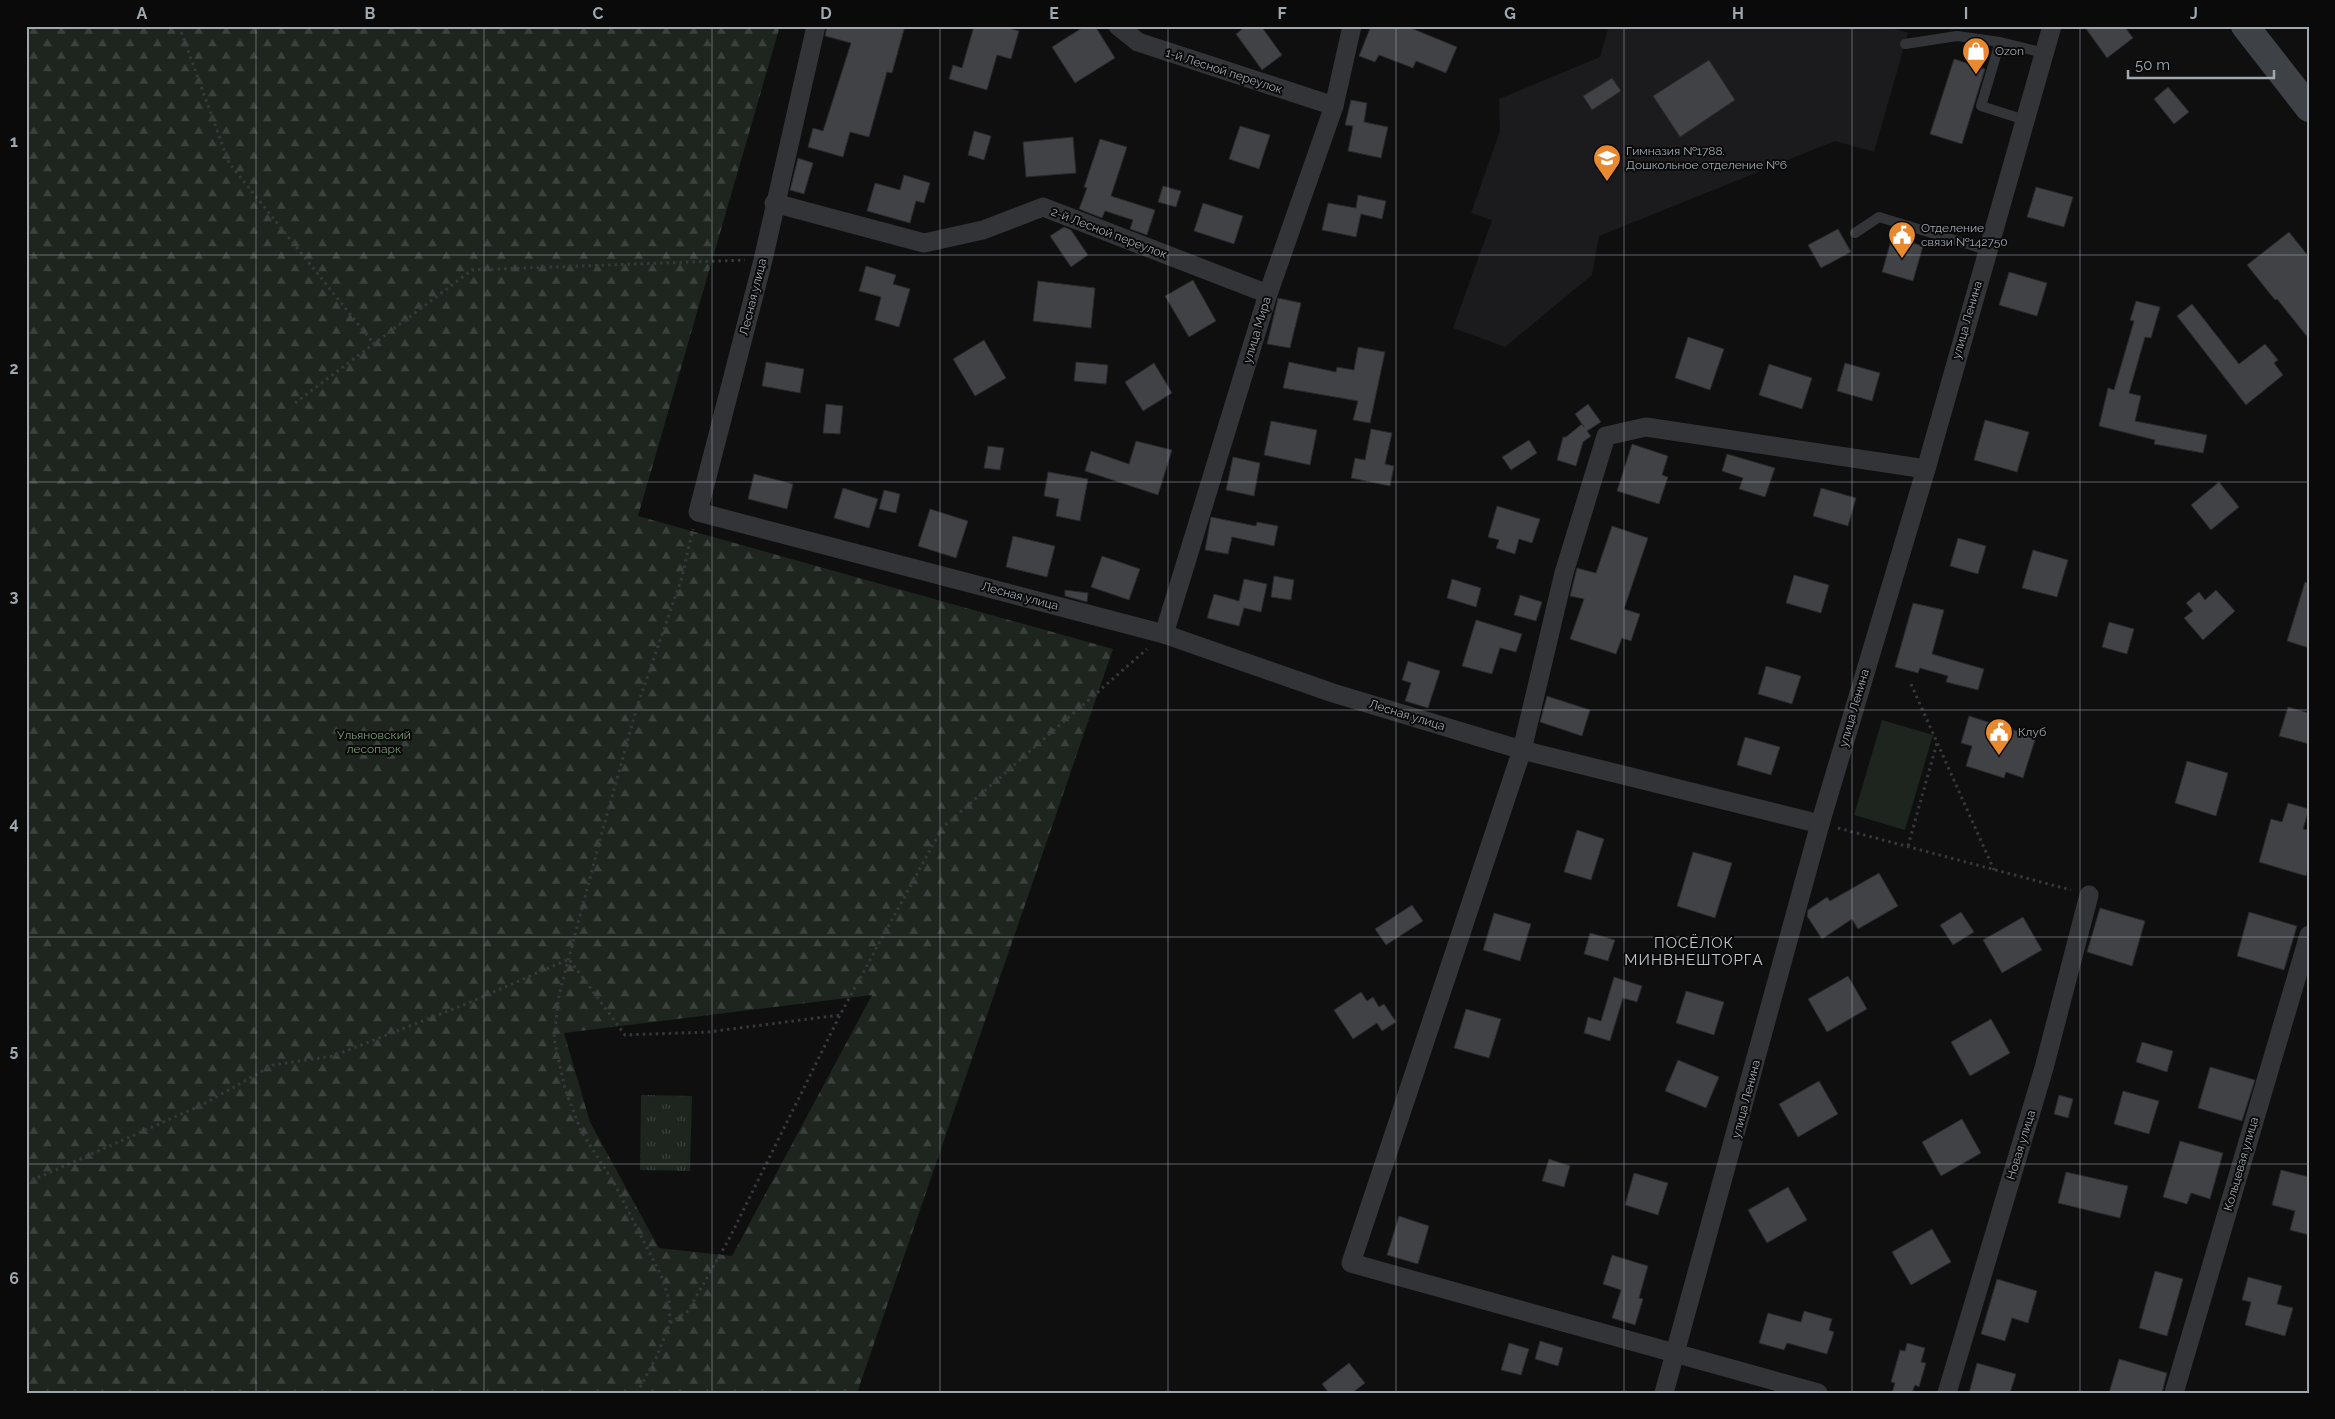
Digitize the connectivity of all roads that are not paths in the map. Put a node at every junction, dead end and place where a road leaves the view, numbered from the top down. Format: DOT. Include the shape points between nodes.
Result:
graph roads {
  1 [pos="816,26"];
  2 [pos="1118,26"];
  3 [pos="1352,26"];
  4 [pos="2052,26"];
  5 [pos="2245,26"];
  6 [pos="2000,42"];
  7 [pos="1905,44"];
  8 [pos="2044,53"];
  9 [pos="1334,106"];
  10 [pos="2309,108"];
  11 [pos="2025,120"];
  12 [pos="774,203"];
  13 [pos="1855,233"];
  14 [pos="1987,250"];
  15 [pos="1268,294"];
  16 [pos="1926,469"];
  17 [pos="1164,634"];
  18 [pos="1522,750"];
  19 [pos="1820,824"];
  20 [pos="2089,895"];
  21 [pos="2309,935"];
  22 [pos="1676,1352"];
  23 [pos="1664,1393"];
  24 [pos="1818,1393"];
  25 [pos="1947,1393"];
  26 [pos="2174,1393"];
  1 -- 12 [label="street, Лесная улица"];
  2 -- 9 [label="street, 1-й Лесной переулок" via="1138,42"];
  3 -- 9 [label="street, улица Мира"];
  4 -- 8 [label="street, улица Ленина"];
  5 -- 10 [label="main road"];
  6 -- 7 [label="lane" via="1957,36"];
  6 -- 8 [label="lane"];
  6 -- 11 [label="lane" via="1981,106"];
  8 -- 11 [label="street, улица Ленина"];
  9 -- 15 [label="street, улица Мира"];
  11 -- 14 [label="street, улица Ленина"];
  12 -- 15 [label="street, 2-й Лесной переулок" via="924,244 983,230 1043,207"];
  12 -- 17 [label="street, Лесная улица" via="763,260 698,512"];
  13 -- 14 [label="lane" via="1879,218"];
  14 -- 16 [label="street, улица Ленина"];
  15 -- 17 [label="street, улица Мира"];
  16 -- 18 [label="street" via="1646,426 1606,436 1564,573"];
  16 -- 19 [label="street, улица Ленина"];
  17 -- 18 [label="street, Лесная улица" via="1333,693"];
  18 -- 19 [label="street, Лесная улица"];
  18 -- 22 [label="street" via="1352,1263"];
  19 -- 22 [label="street, улица Ленина"];
  20 -- 25 [label="street, Новая улица" via="2044,1068"];
  21 -- 26 [label="street, Кольцевая улица"];
  22 -- 23 [label="street, улица Ленина"];
  22 -- 24 [label="street"];
}
